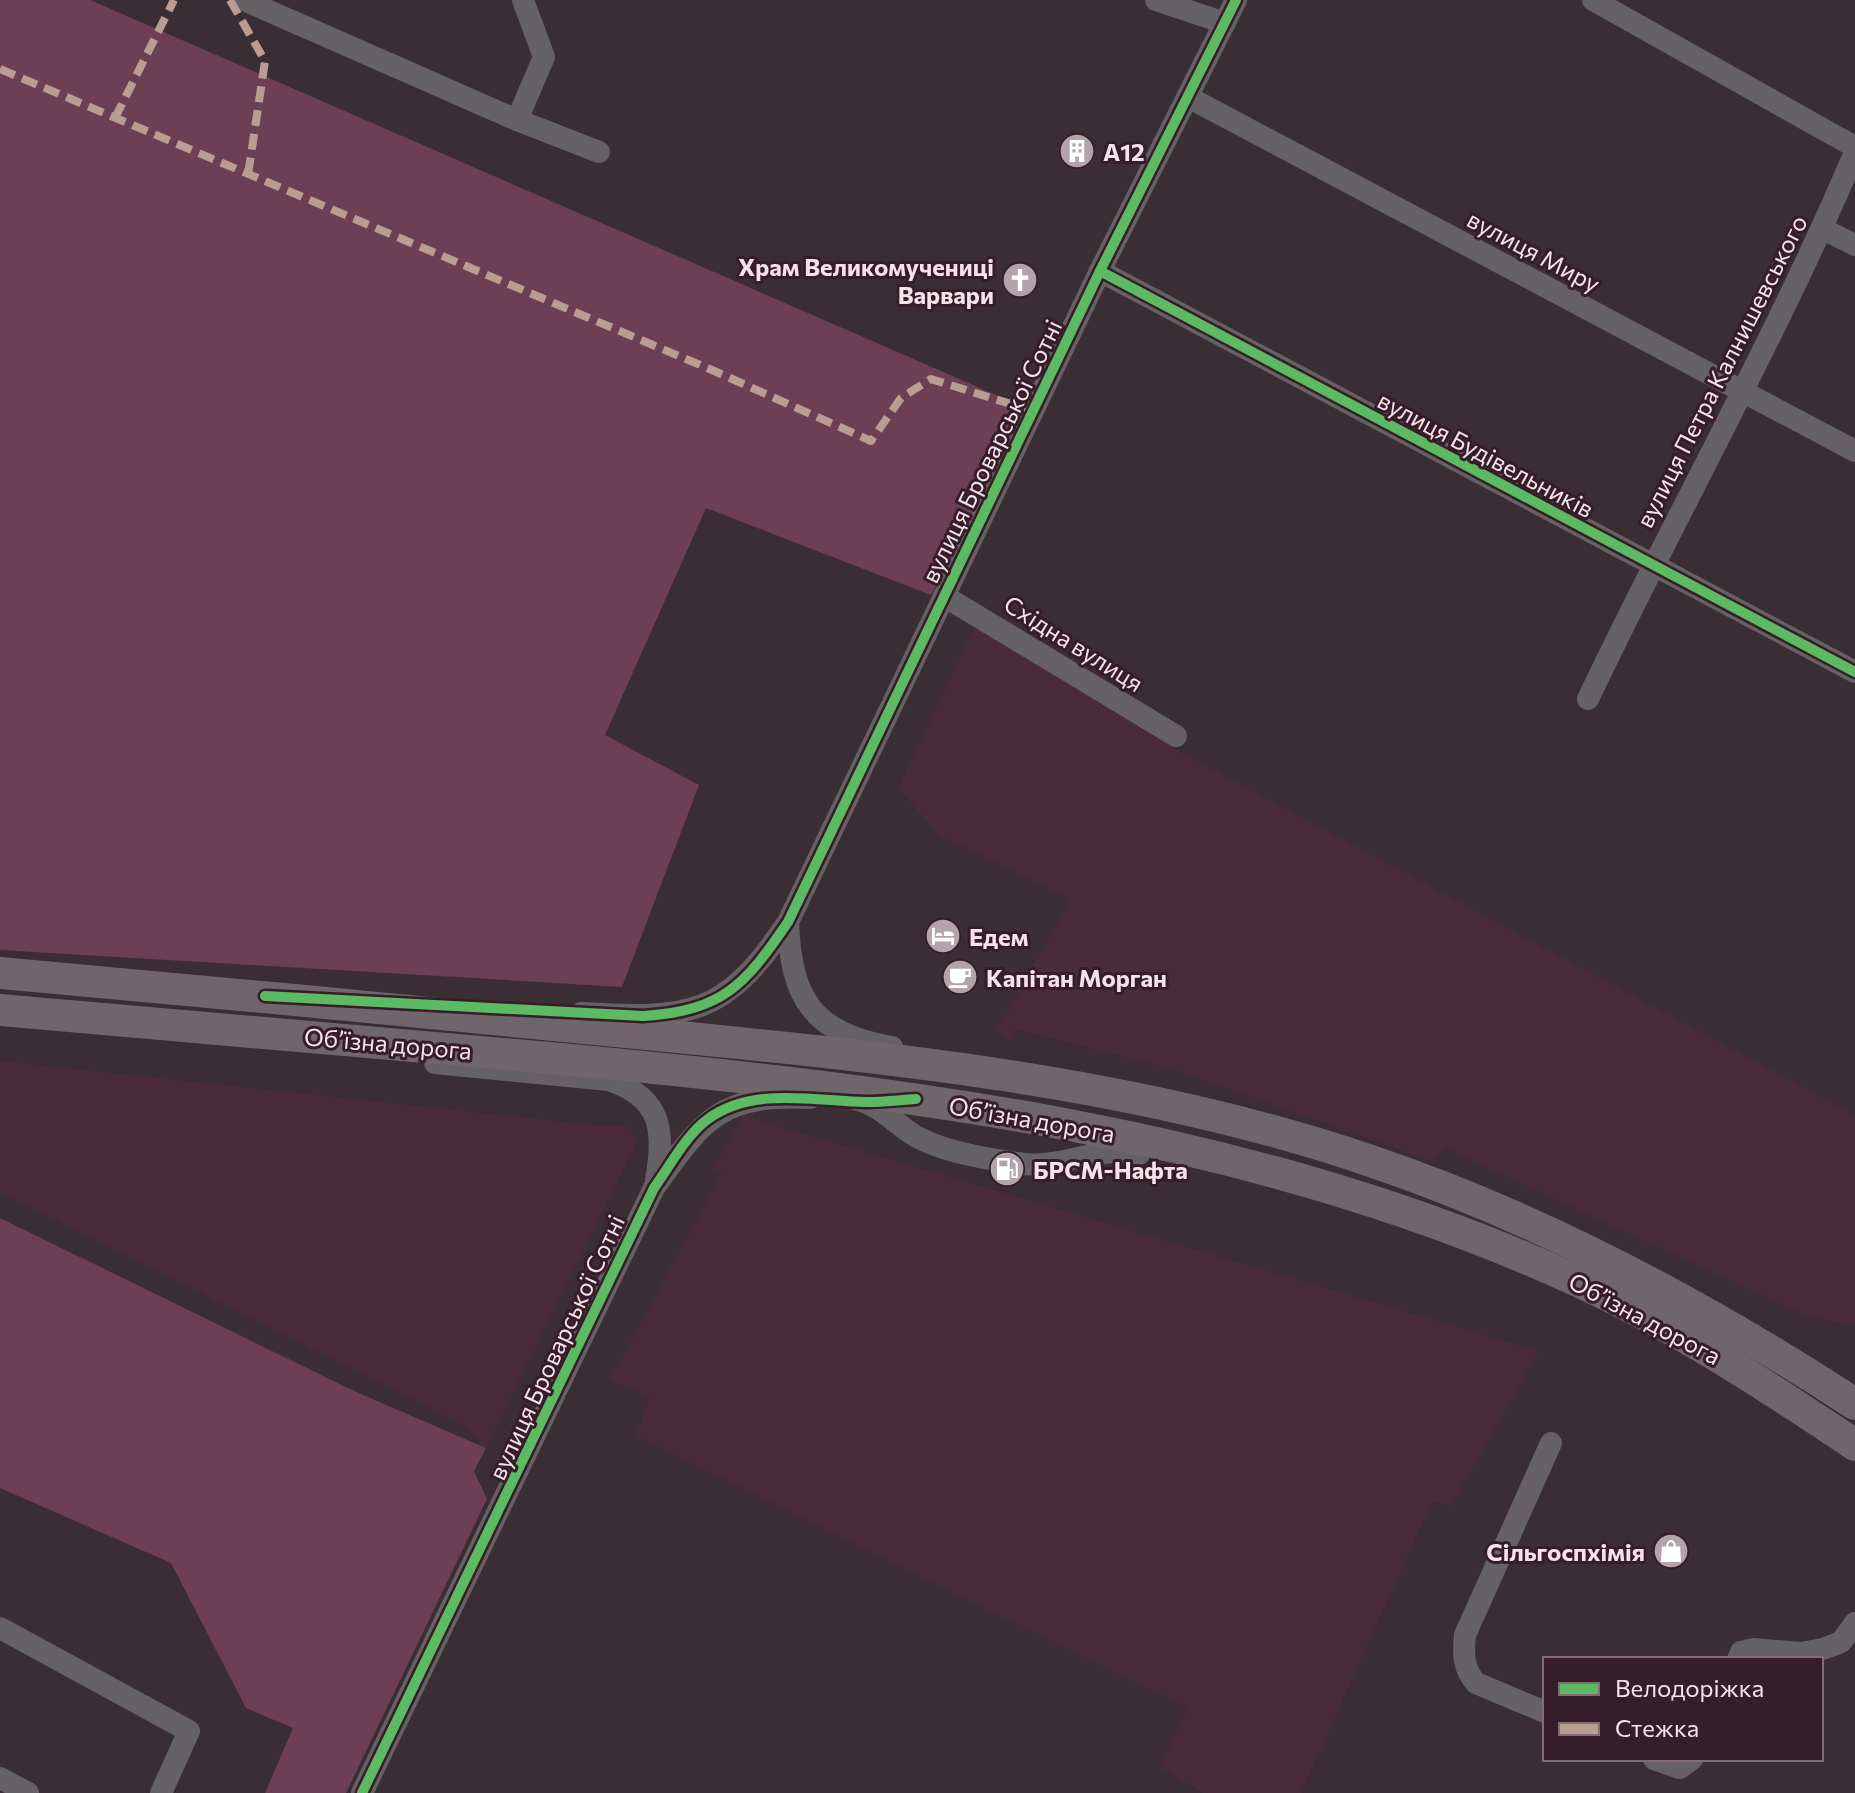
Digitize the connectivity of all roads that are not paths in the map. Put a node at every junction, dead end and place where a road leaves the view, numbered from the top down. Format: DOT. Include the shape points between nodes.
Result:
graph roads {
  1 [pos="244,0"];
  2 [pos="523,0"];
  3 [pos="1156,0"];
  4 [pos="1236,0"];
  5 [pos="1593,0"];
  6 [pos="1225,23"];
  7 [pos="1188,97"];
  8 [pos="517,120"];
  9 [pos="1855,149"];
  10 [pos="599,152"];
  11 [pos="1823,229"];
  12 [pos="1855,245"];
  13 [pos="1100,271"];
  14 [pos="1743,390"];
  15 [pos="1855,451"];
  16 [pos="1652,565"];
  17 [pos="944,596"];
  18 [pos="1855,672"];
  19 [pos="1588,699"];
  20 [pos="1176,736"];
  21 [pos="788,922"];
  22 [pos="0,973"];
  23 [pos="265,996"];
  24 [pos="0,1010"];
  25 [pos="261,1031"];
  26 [pos="795,1084"];
  27 [pos="916,1099"];
  28 [pos="867,1102"];
  29 [pos="1221,1118"];
  30 [pos="654,1188"];
  31 [pos="1348,1193"];
  32 [pos="1855,1404"];
  33 [pos="1551,1443"];
  34 [pos="1855,1445"];
  35 [pos="1855,1623"];
  36 [pos="0,1628"];
  37 [pos="1739,1657"];
  38 [pos="1543,1711"];
  39 [pos="1660,1761"];
  40 [pos="1689,1761"];
  41 [pos="2,1784"];
  42 [pos="28,1793"];
  43 [pos="161,1793"];
  44 [pos="362,1793"];
  1 -- 8 [label="street"];
  2 -- 8 [label="street" via="544,57"];
  3 -- 6 [label="street"];
  4 -- 6 [label="street, вулиця Броварської Сотні"];
  5 -- 9 [label="street"];
  6 -- 7 [label="street, вулиця Броварської Сотні"];
  7 -- 13 [label="street, вулиця Броварської Сотні"];
  7 -- 14 [label="street, вулиця Миру"];
  8 -- 10 [label="street"];
  9 -- 11 [label="street, вулиця Петра Калнишевського"];
  11 -- 12 [label="street"];
  11 -- 14 [label="street, вулиця Петра Калнишевського"];
  13 -- 16 [label="street, вулиця Будівельників"];
  13 -- 17 [label="street, вулиця Броварської Сотні"];
  14 -- 15 [label="street, вулиця Миру"];
  14 -- 16 [label="street, вулиця Петра Калнишевського"];
  16 -- 18 [label="street, вулиця Будівельників"];
  16 -- 19 [label="street, вулиця Петра Калнишевського"];
  17 -- 20 [label="street, Східна вулиця"];
  17 -- 21 [label="street, вулиця Броварської Сотні"];
  21 -- 23 [label="street, вулиця Броварської Сотні" via="746,979 682,1014"];
  21 -- 29 [label="street" via="792,972 802,996 816,1017 838,1033 1077,1076"];
  22 -- 23 [label="highway, Обʼїзна дорога"];
  23 -- 29 [label="highway, Обʼїзна дорога" via="849,1054 1085,1089"];
  24 -- 25 [label="highway, Обʼїзна дорога"];
  25 -- 26 [label="highway, Обʼїзна дорога"];
  25 -- 30 [label="street, вулиця Броварської Сотні" via="374,1058 609,1080 629,1087 656,1115 661,1134"];
  26 -- 27 [label="highway, Обʼїзна дорога"];
  26 -- 28 [label="street"];
  27 -- 28 [label="street, вулиця Броварської Сотні"];
  27 -- 31 [label="highway, Обʼїзна дорога" via="1109,1131"];
  28 -- 30 [label="street, вулиця Броварської Сотні" via="793,1097 726,1109 697,1128"];
  28 -- 31 [label="street" via="918,1137 1027,1164 1120,1149 1256,1181"];
  29 -- 32 [label="highway, Обʼїзна дорога" via="1360,1157 1581,1247 1683,1298"];
  30 -- 44 [label="street, вулиця Броварської Сотні"];
  31 -- 34 [label="highway, Обʼїзна дорога" via="1465,1234 1664,1324"];
  33 -- 38 [label="street" via="1465,1635 1464,1648 1476,1683"];
  35 -- 37 [label="street" via="1841,1642 1823,1649 1754,1649"];
  36 -- 43 [label="street" via="189,1731"];
  39 -- 40 [label="street" via="1680,1768"];
  41 -- 42 [label="street"];
}
